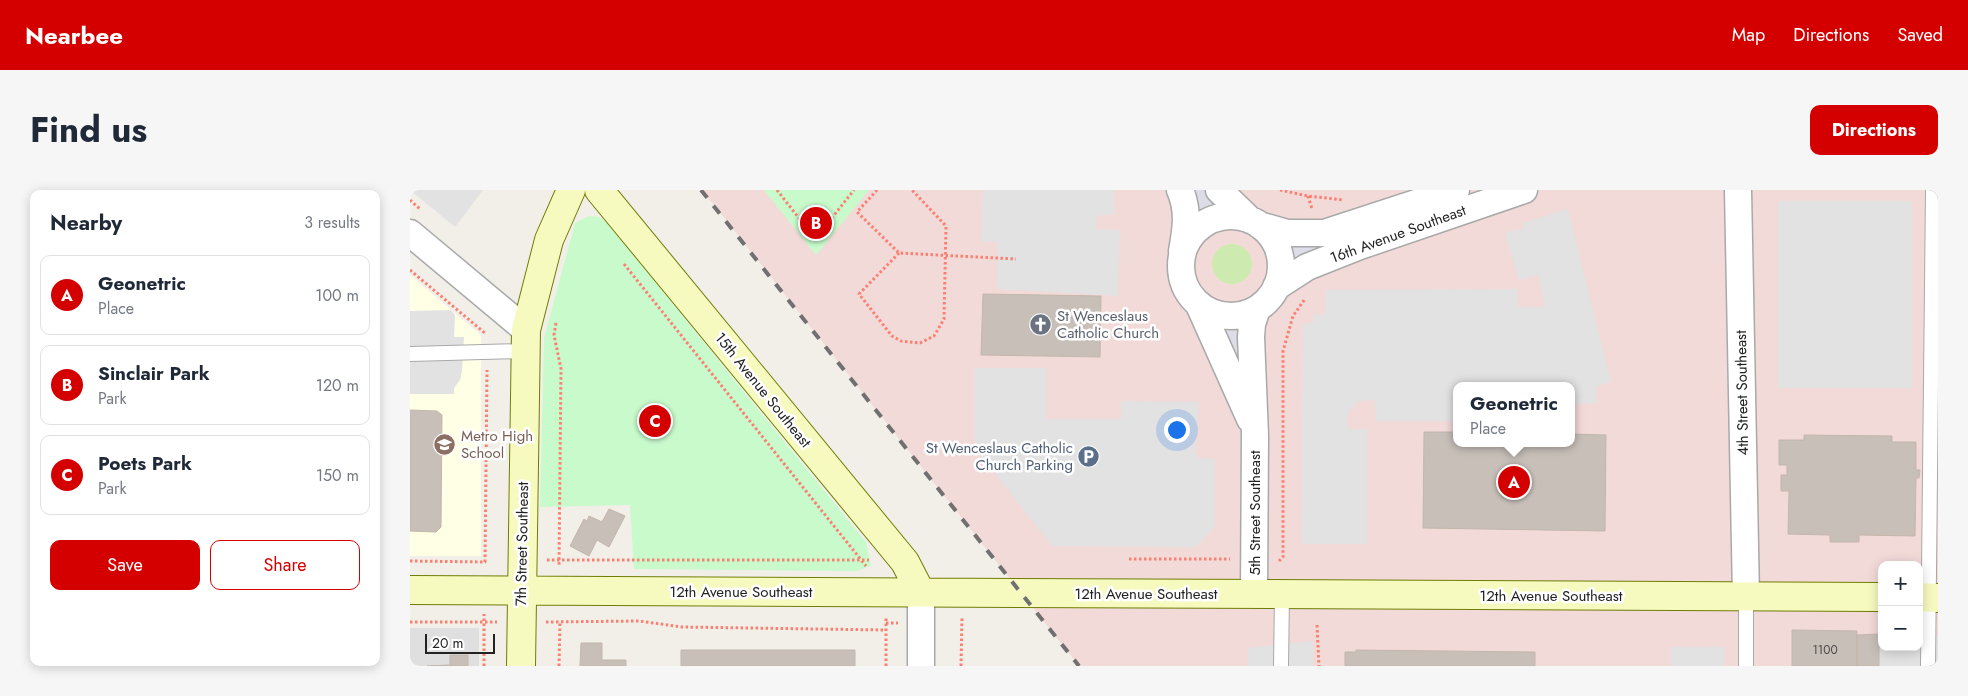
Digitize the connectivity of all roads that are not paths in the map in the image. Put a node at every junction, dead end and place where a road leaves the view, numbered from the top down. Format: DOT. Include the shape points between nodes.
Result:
graph roads {
  1 [pos="571,190"];
  2 [pos="599,190"];
  3 [pos="1180,190"];
  4 [pos="1219,190"];
  5 [pos="1456,190"];
  6 [pos="1524,190"];
  7 [pos="1738,190"];
  8 [pos="1933,190"];
  9 [pos="1254,223"];
  10 [pos="410,233"];
  11 [pos="1181,259"];
  12 [pos="1276,287"];
  13 [pos="1199,305"];
  14 [pos="1257,309"];
  15 [pos="525,341"];
  16 [pos="410,354"];
  17 [pos="1255,431"];
  18 [pos="410,590"];
  19 [pos="522,591"];
  20 [pos="921,593"];
  21 [pos="1254,594"];
  22 [pos="1282,595"];
  23 [pos="1746,597"];
  24 [pos="1878,597"];
  25 [pos="1928,598"];
  26 [pos="521,666"];
  27 [pos="921,666"];
  28 [pos="1281,666"];
  29 [pos="1746,666"];
  30 [pos="1928,666"];
  1 -- 15 [label="main road, 7th Street Southeast" via="550,240"];
  2 -- 20 [label="main road, 15th Avenue Southeast" via="905,562"];
  3 -- 11 [label="street" via="1187,222"];
  4 -- 9 [label="street, 16th Avenue Southeast"];
  5 -- 9 [label="street, 16th Avenue Southeast" via="1324,233 1287,233"];
  6 -- 12 [label="street, 16th Avenue Southeast" via="1360,246 1307,267"];
  7 -- 23 [label="street, 4th Street Southeast"];
  8 -- 25 [label="lane"];
  9 -- 11 [label="street" via="1227,217 1210,220 1186,243"];
  9 -- 12 [label="street" via="1271,237 1279,252 1281,269"];
  10 -- 15 [label="street"];
  11 -- 13 [label="street" via="1182,276 1188,292"];
  12 -- 14 [label="street"];
  13 -- 14 [label="street" via="1212,313 1227,316 1243,315"];
  13 -- 17 [label="street, 5th Street Southeast"];
  14 -- 17 [label="street, 5th Street Southeast" via="1251,337"];
  15 -- 16 [label="lane" via="487,352"];
  15 -- 19 [label="main road, 7th Street Southeast"];
  17 -- 21 [label="street, 5th Street Southeast"];
  18 -- 19 [label="main road, 12th Avenue Southeast"];
  19 -- 20 [label="main road, 12th Avenue Southeast"];
  19 -- 26 [label="main road, 7th Street Southeast"];
  20 -- 21 [label="main road, 12th Avenue Southeast"];
  20 -- 27 [label="street"];
  21 -- 22 [label="main road, 12th Avenue Southeast"];
  22 -- 23 [label="main road, 12th Avenue Southeast"];
  22 -- 28 [label="lane"];
  23 -- 24 [label="main road, 12th Avenue Southeast"];
  23 -- 29 [label="lane"];
  25 -- 30 [label="lane"];
}
